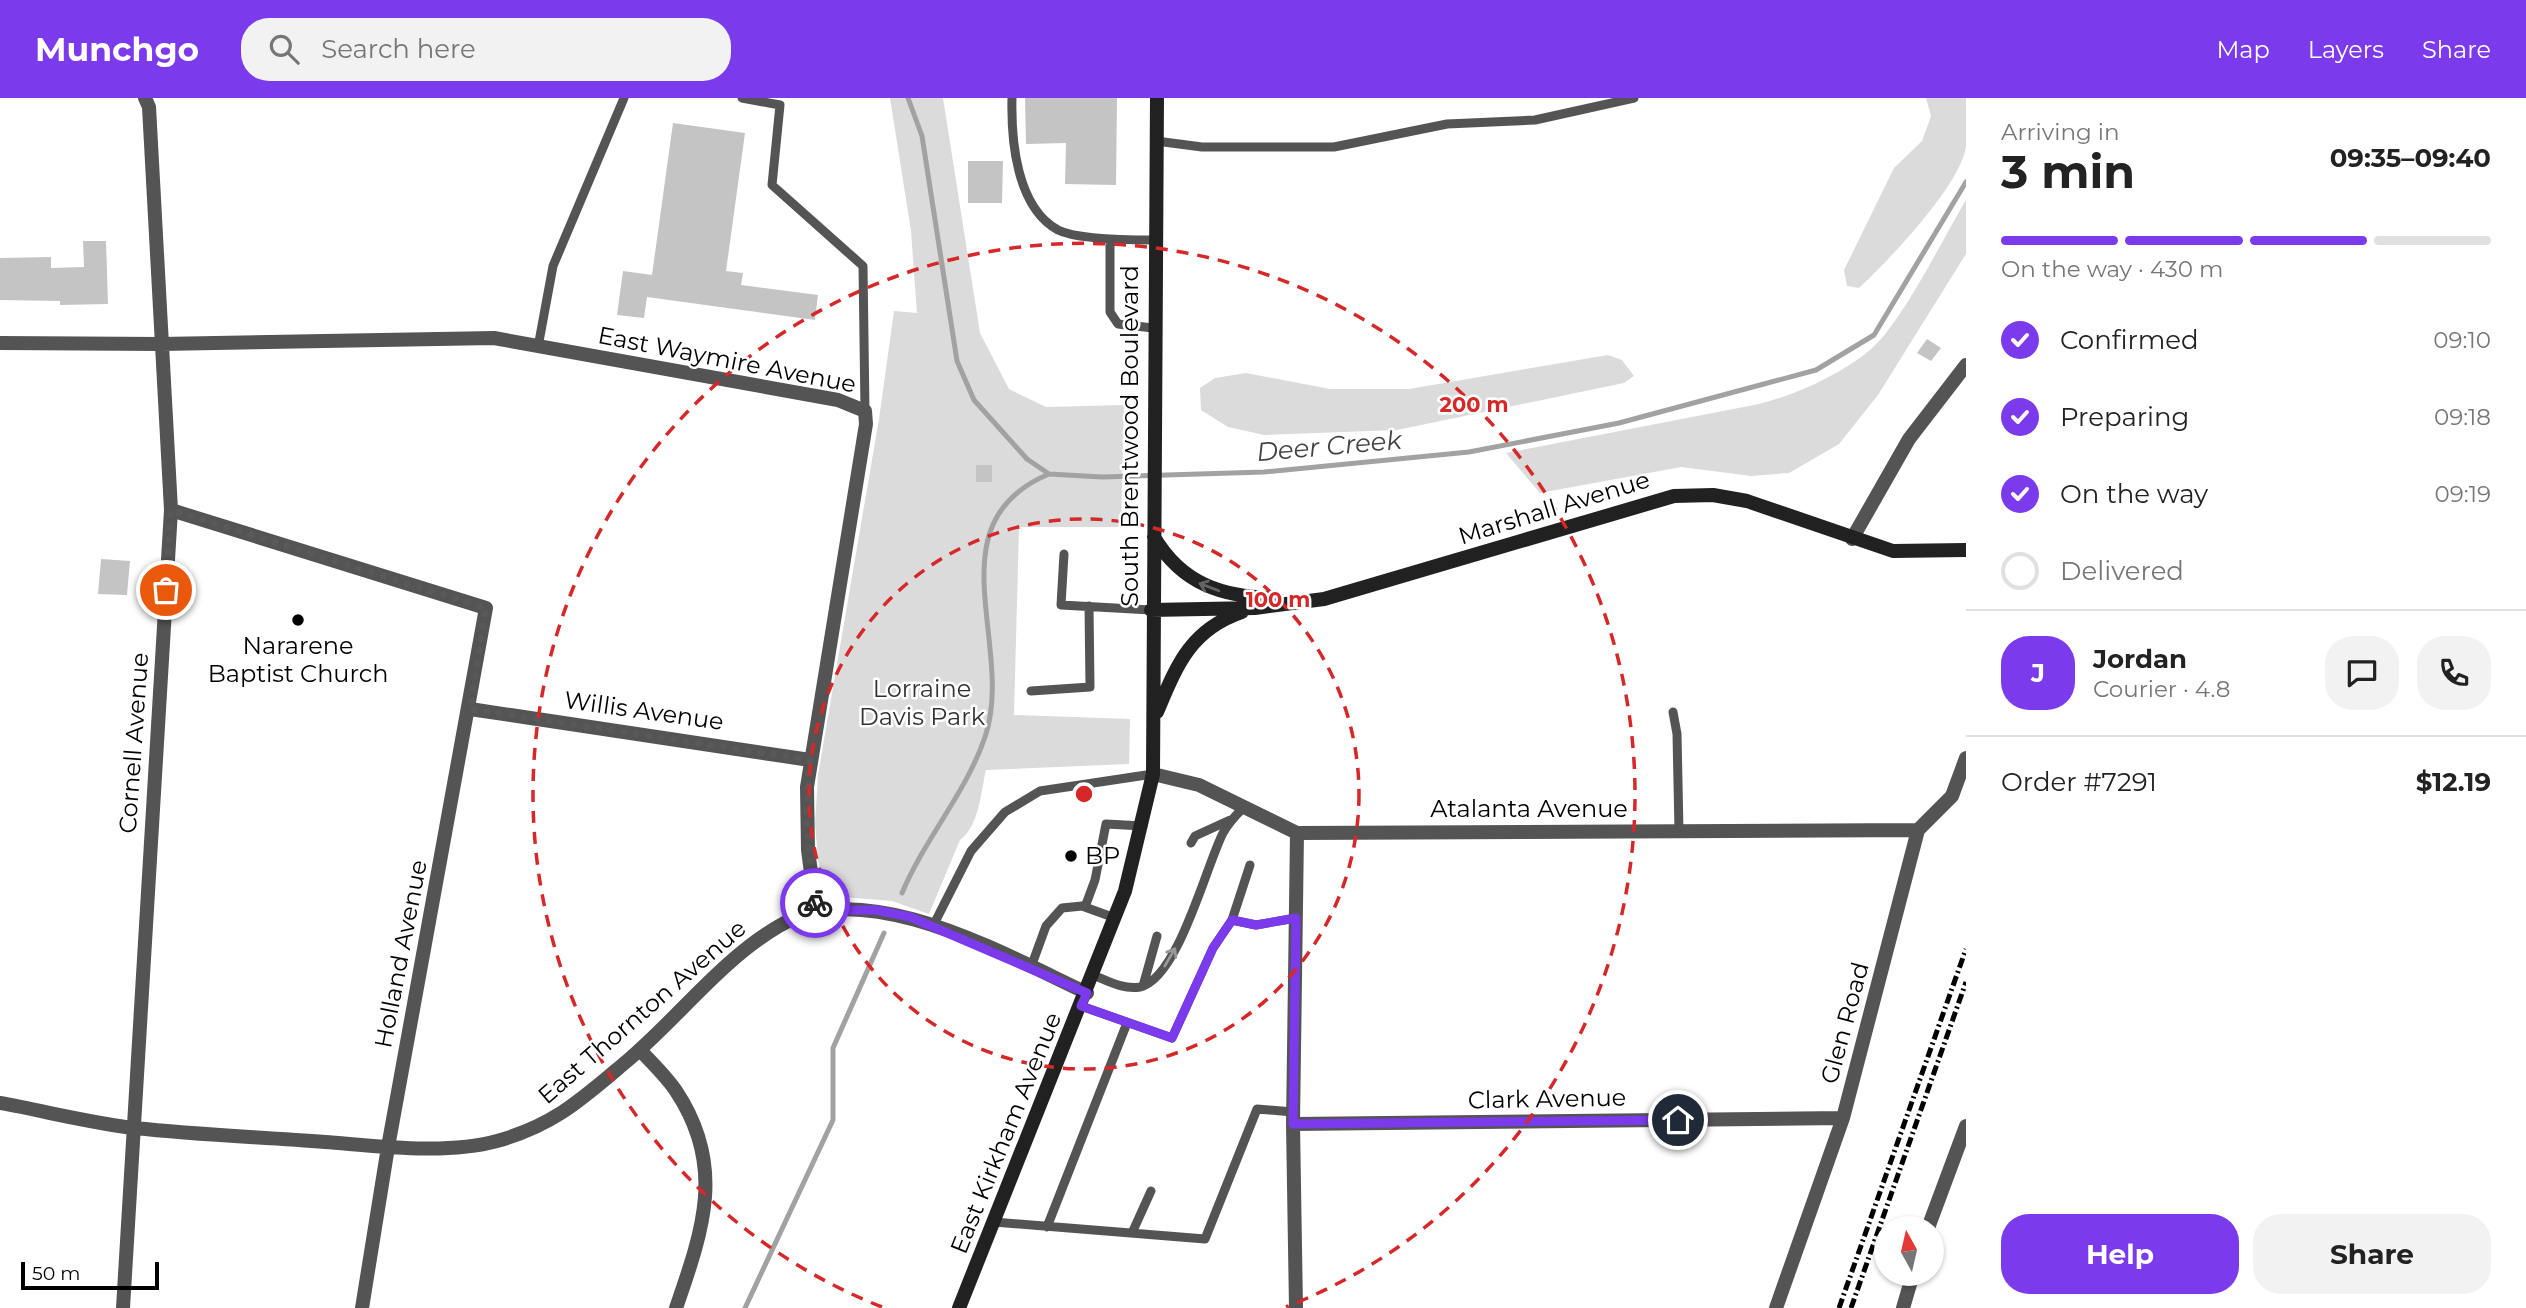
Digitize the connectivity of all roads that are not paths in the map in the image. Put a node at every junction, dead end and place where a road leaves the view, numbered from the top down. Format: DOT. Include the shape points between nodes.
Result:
graph roads {
  1 [pos="145,98"];
  2 [pos="624,98"];
  3 [pos="742,98"];
  4 [pos="1012,98"];
  5 [pos="1157,98"];
  6 [pos="1633,98"];
  7 [pos="1156,141"];
  8 [pos="1111,239"];
  9 [pos="1154,240"];
  10 [pos="1153,328"];
  11 [pos="0,343"];
  12 [pos="161,344"];
  13 [pos="538,347"];
  14 [pos="1966,365"];
  15 [pos="865,411"];
  16 [pos="171,510"];
  17 [pos="1153,536"];
  18 [pos="1852,539"];
  19 [pos="1966,550"];
  20 [pos="1064,554"];
  21 [pos="1324,599"];
  22 [pos="1089,606"];
  23 [pos="1255,608"];
  24 [pos="1152,610"];
  25 [pos="1031,691"];
  26 [pos="470,709"];
  27 [pos="1673,712"];
  28 [pos="1154,716"];
  29 [pos="1966,758"];
  30 [pos="810,760"];
  31 [pos="1153,774"];
  32 [pos="1244,807"];
  33 [pos="1232,820"];
  34 [pos="1143,827"];
  35 [pos="1918,830"];
  36 [pos="1679,831"];
  37 [pos="1297,833"];
  38 [pos="1191,843"];
  39 [pos="1250,865"];
  40 [pos="1085,906"];
  41 [pos="816,910"];
  42 [pos="1115,918"];
  43 [pos="1296,918"];
  44 [pos="1232,920"];
  45 [pos="933,926"];
  46 [pos="1157,936"];
  47 [pos="1031,967"];
  48 [pos="1093,975"];
  49 [pos="1143,986"];
  50 [pos="1084,1000"];
  51 [pos="1127,1023"];
  52 [pos="640,1050"];
  53 [pos="0,1103"];
  54 [pos="1293,1118"];
  55 [pos="1843,1118"];
  56 [pos="1966,1126"];
  57 [pos="133,1128"];
  58 [pos="388,1147"];
  59 [pos="1151,1191"];
  60 [pos="1932,1216"];
  61 [pos="994,1222"];
  62 [pos="1047,1227"];
  63 [pos="1132,1233"];
  64 [pos="1909,1286"];
  65 [pos="123,1308"];
  66 [pos="362,1308"];
  67 [pos="676,1308"];
  68 [pos="959,1308"];
  69 [pos="1296,1308"];
  70 [pos="1776,1308"];
  71 [pos="1903,1308"];
  1 -- 12 [label="street, Cornell Avenue"];
  2 -- 13 [label="lane" via="552,265"];
  3 -- 15 [label="lane" via="780,106 772,185 863,266"];
  4 -- 8 [label="lane" via="1011,135 1020,179 1039,212 1059,230"];
  5 -- 7 [label="main road, South Brentwood Boulevard"];
  6 -- 7 [label="lane" via="1535,120 1447,124 1356,144 1242,148"];
  7 -- 9 [label="main road, South Brentwood Boulevard"];
  8 -- 9 [label="lane"];
  8 -- 10 [label="lane" via="1110,313 1118,324"];
  9 -- 10 [label="main road, South Brentwood Boulevard"];
  10 -- 17 [label="main road, South Brentwood Boulevard"];
  11 -- 12 [label="street, East Waymire Avenue"];
  12 -- 13 [label="street, East Waymire Avenue" via="494,338"];
  12 -- 16 [label="street, Cornell Avenue"];
  13 -- 15 [label="street, East Waymire Avenue" via="838,400"];
  14 -- 18 [label="street" via="1909,439"];
  15 -- 30 [label="street, East Waymire Avenue"];
  16 -- 26 [label="street, Holland Avenue" via="486,608"];
  16 -- 57 [label="street, Cornell Avenue"];
  21 -- 17 [label="main road, one-way" via="1258,598 1203,586 1163,553"];
  17 -- 24 [label="main road, South Brentwood Boulevard"];
  18 -- 19 [label="main road, Marshall Avenue" via="1893,551"];
  18 -- 21 [label="main road, Marshall Avenue" via="1747,501 1713,495 1675,496"];
  20 -- 22 [label="lane" via="1061,606"];
  21 -- 23 [label="main road, Marshall Avenue"];
  22 -- 24 [label="lane"];
  22 -- 25 [label="lane" via="1090,687"];
  23 -- 24 [label="main road, Marshall Avenue"];
  23 -- 28 [label="main road" via="1224,619 1195,640 1179,662"];
  24 -- 28 [label="main road, South Brentwood Boulevard"];
  26 -- 30 [label="street, Willis Avenue"];
  26 -- 58 [label="street, Holland Avenue"];
  27 -- 36 [label="lane"];
  28 -- 31 [label="main road, South Brentwood Boulevard"];
  29 -- 35 [label="street" via="1952,796"];
  30 -- 41 [label="street, East Waymire Avenue" via="806,819"];
  31 -- 32 [label="street, Atalanta Avenue" via="1199,785"];
  31 -- 34 [label="main road, East Kirkham Avenue"];
  31 -- 45 [label="lane" via="1040,791 1005,812 971,851"];
  32 -- 33 [label="lane"];
  32 -- 37 [label="street, Atalanta Avenue"];
  33 -- 38 [label="lane" via="1195,836"];
  49 -- 33 [label="lane, one-way" via="1154,980 1169,960"];
  34 -- 40 [label="lane" via="1106,824"];
  34 -- 42 [label="main road, East Kirkham Avenue"];
  35 -- 36 [label="street, Atalanta Avenue"];
  35 -- 55 [label="street, Glen Road"];
  36 -- 37 [label="street, Atalanta Avenue"];
  37 -- 43 [label="street"];
  39 -- 44 [label="lane"];
  40 -- 42 [label="lane"];
  40 -- 47 [label="lane" via="1062,908 1046,926"];
  41 -- 45 [label="street, East Thornton Avenue" via="876,910"];
  41 -- 52 [label="street, East Thornton Avenue" via="780,925 754,944"];
  42 -- 48 [label="main road, East Kirkham Avenue"];
  43 -- 44 [label="lane" via="1256,925"];
  43 -- 54 [label="street"];
  44 -- 51 [label="lane" via="1213,948 1172,1038"];
  45 -- 47 [label="street, East Thornton Avenue"];
  46 -- 49 [label="lane"];
  47 -- 50 [label="street, East Thornton Avenue"];
  48 -- 49 [label="lane" via="1129,988"];
  48 -- 50 [label="main road, East Kirkham Avenue"];
  50 -- 51 [label="lane"];
  50 -- 61 [label="main road, East Kirkham Avenue"];
  51 -- 62 [label="lane"];
  52 -- 58 [label="street, East Thornton Avenue" via="546,1125 494,1142"];
  52 -- 67 [label="street" via="675,1089 691,1117 706,1167 702,1225"];
  53 -- 57 [label="street, East Thornton Avenue"];
  54 -- 55 [label="street, Clark Avenue"];
  54 -- 63 [label="lane" via="1257,1109 1205,1239"];
  54 -- 69 [label="street"];
  55 -- 70 [label="street, Glen Road"];
  56 -- 60 [label="street"];
  57 -- 58 [label="street, East Thornton Avenue"];
  57 -- 65 [label="street, Cornell Avenue"];
  58 -- 66 [label="street, Holland Avenue"];
  59 -- 63 [label="lane"];
  61 -- 62 [label="lane"];
  61 -- 68 [label="main road, East Kirkham Avenue"];
  62 -- 63 [label="lane"];
  64 -- 71 [label="street"];
}
